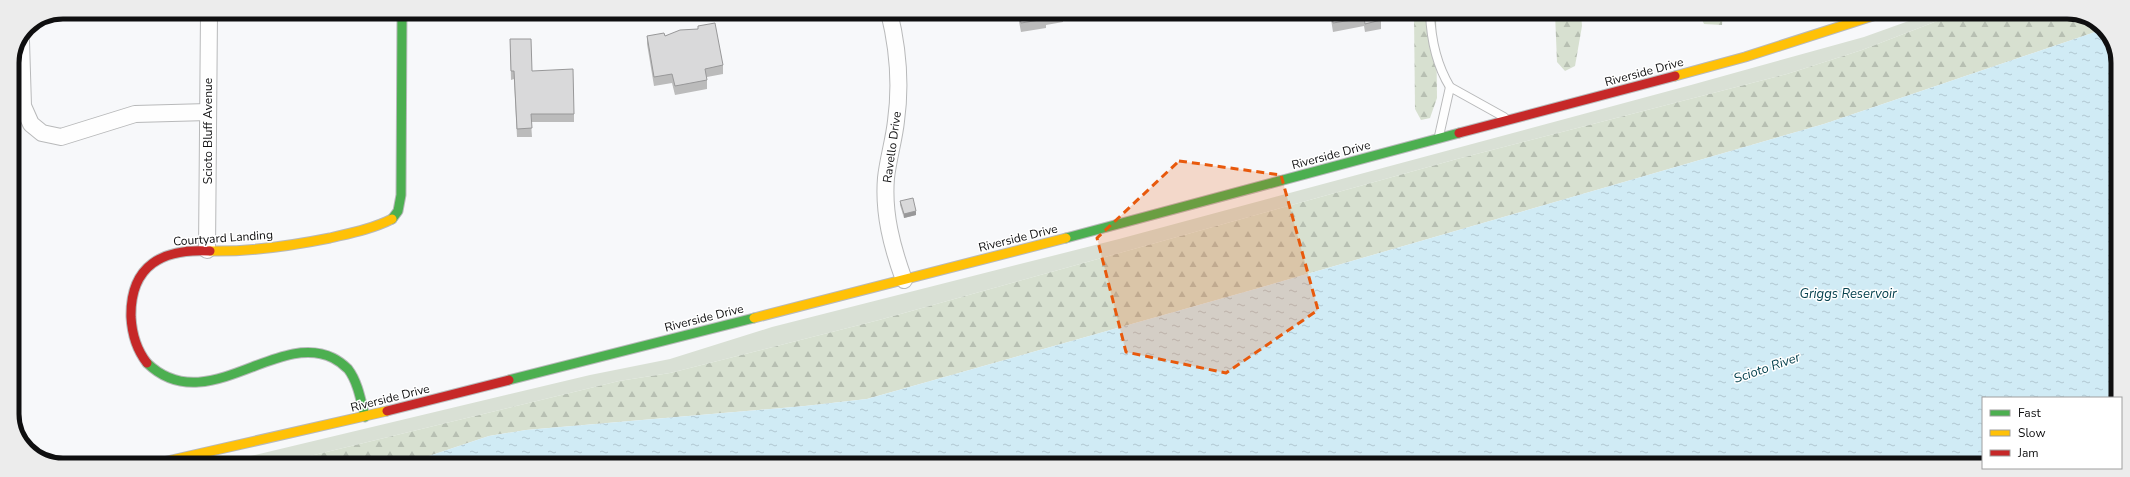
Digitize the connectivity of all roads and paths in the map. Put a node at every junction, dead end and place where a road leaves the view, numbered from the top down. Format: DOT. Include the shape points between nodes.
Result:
graph roads {
  1 [pos="209,19"];
  2 [pos="402,19"];
  3 [pos="890,19"];
  4 [pos="1430,19"];
  5 [pos="1863,19"];
  6 [pos="21,49"];
  7 [pos="1450,87"];
  8 [pos="208,112"];
  9 [pos="1510,120"];
  10 [pos="1438,139"];
  11 [pos="207,250"];
  12 [pos="904,280"];
  13 [pos="365,416"];
  14 [pos="180,458"];
  1 -- 8 [label="street, Scioto Bluff Avenue"];
  2 -- 11 [label="main road, Courtyard Landing" via="401,195 393,219 374,227 272,248 244,251"];
  3 -- 12 [label="street, Ravello Drive" via="899,90 886,178 886,201 893,251"];
  4 -- 7 [label="lane" via="1431,39 1443,76"];
  5 -- 9 [label="main road, Riverside Drive" via="1745,57"];
  6 -- 8 [label="street" via="23,106 31,124 42,133 61,137 135,114"];
  7 -- 9 [label="lane"];
  7 -- 10 [label="lane"];
  8 -- 11 [label="street, Scioto Bluff Avenue"];
  9 -- 10 [label="main road, Riverside Drive"];
  10 -- 12 [label="main road, Riverside Drive"];
  11 -- 13 [label="main road, Courtyard Landing" via="174,252 162,256 151,263 137,279 132,294 131,326 134,343 148,364 160,375 176,381 198,384 303,352 322,353 341,362 349,371 354,379"];
  12 -- 13 [label="main road, Riverside Drive"];
  13 -- 14 [label="main road, Riverside Drive"];
}
